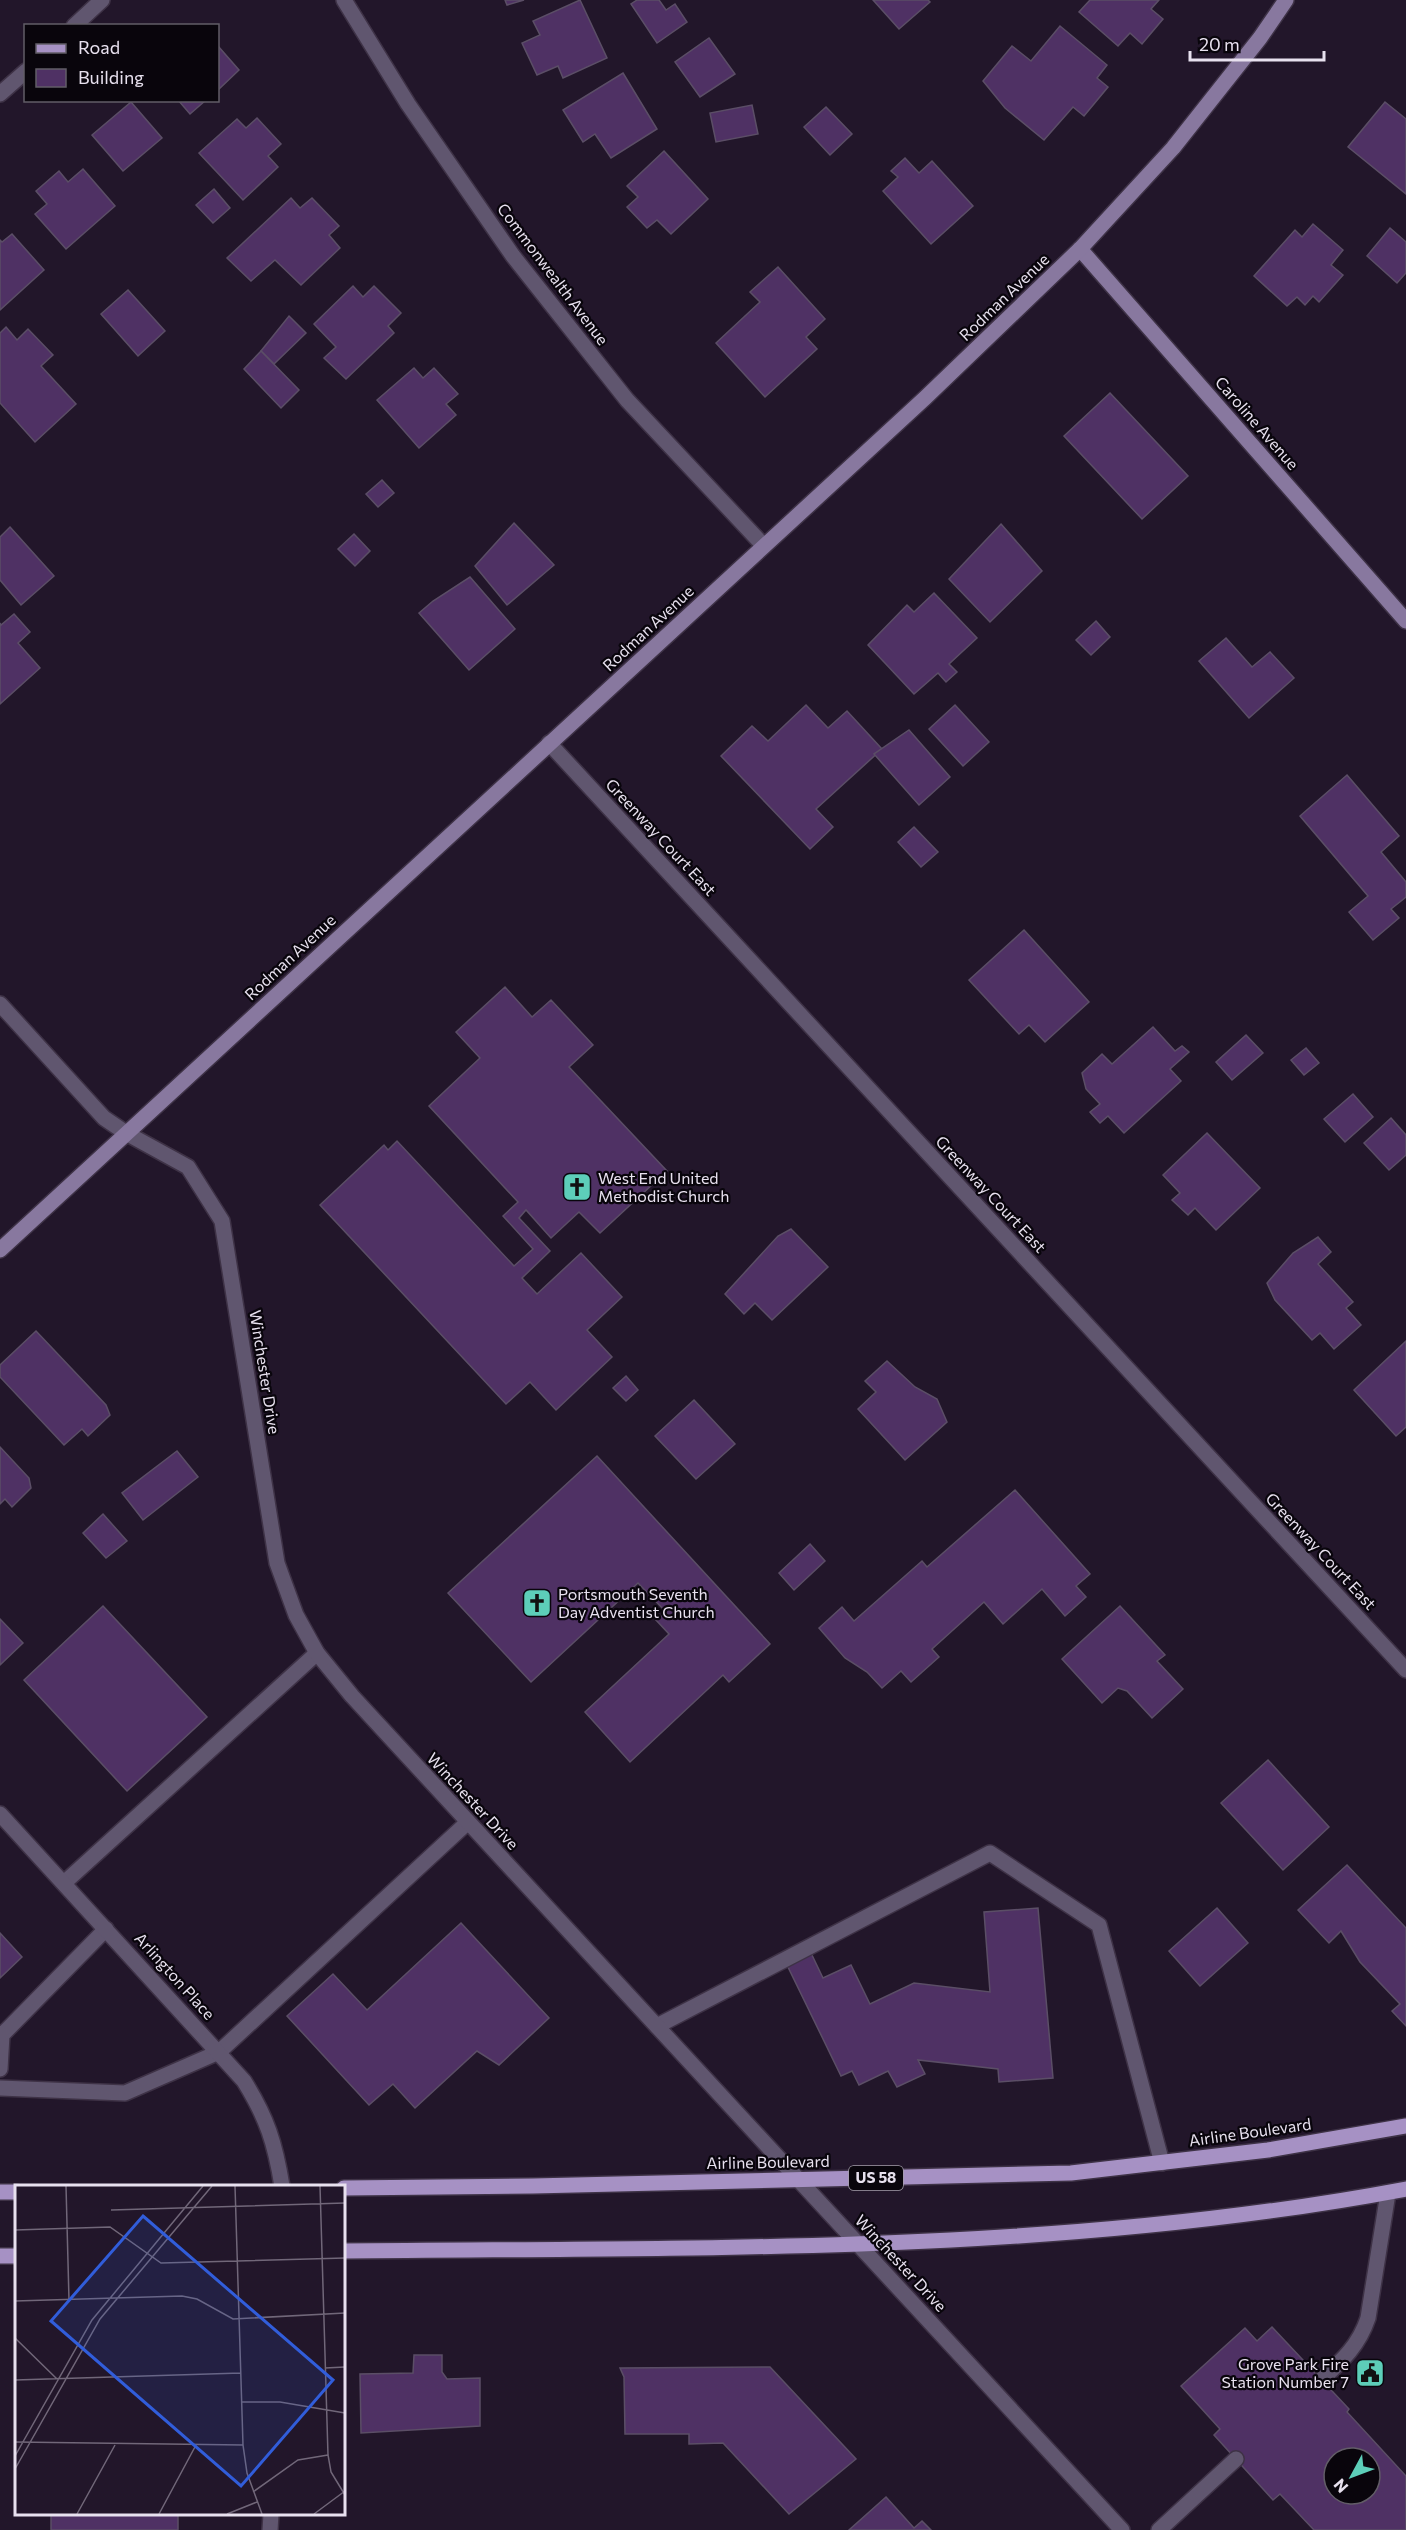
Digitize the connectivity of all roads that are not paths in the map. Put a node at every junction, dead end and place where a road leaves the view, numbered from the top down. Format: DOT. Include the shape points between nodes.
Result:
graph roads {
  1 [pos="102,0"];
  2 [pos="344,0"];
  3 [pos="1286,0"];
  4 [pos="76,24"];
  5 [pos="24,73"];
  6 [pos="0,94"];
  7 [pos="1080,249"];
  8 [pos="764,546"];
  9 [pos="1400,607"];
  10 [pos="1406,621"];
  11 [pos="549,743"];
  12 [pos="0,1004"];
  13 [pos="126,1133"];
  14 [pos="0,1250"];
  15 [pos="317,1653"];
  16 [pos="1406,1670"];
  17 [pos="0,1814"];
  18 [pos="468,1822"];
  19 [pos="64,1883"];
  20 [pos="106,1929"];
  21 [pos="657,2026"];
  22 [pos="219,2052"];
  23 [pos="0,2069"];
  24 [pos="0,2088"];
  25 [pos="1406,2126"];
  26 [pos="1161,2163"];
  27 [pos="800,2180"];
  28 [pos="282,2185"];
  29 [pos="345,2188"];
  30 [pos="1406,2189"];
  31 [pos="1388,2193"];
  32 [pos="860,2244"];
  33 [pos="345,2251"];
  34 [pos="1322,2379"];
  35 [pos="1236,2459"];
  36 [pos="271,2515"];
  37 [pos="270,2530"];
  38 [pos="1122,2530"];
  39 [pos="1159,2530"];
  1 -- 4 [label="street"];
  2 -- 8 [label="street, Commonwealth Avenue" via="408,104 513,256 627,400"];
  3 -- 7 [label="street, Rodman Avenue" via="1173,148"];
  5 -- 6 [label="street"];
  7 -- 8 [label="street, Rodman Avenue"];
  7 -- 9 [label="street, Caroline Avenue"];
  8 -- 11 [label="street, Rodman Avenue"];
  9 -- 10 [label="street, Caroline Avenue"];
  11 -- 13 [label="street, Rodman Avenue"];
  11 -- 16 [label="street, Greenway Court East"];
  12 -- 13 [label="street, Winchester Drive" via="104,1118"];
  13 -- 14 [label="street, Rodman Avenue"];
  13 -- 15 [label="street, Winchester Drive" via="188,1167 222,1221 277,1563 296,1615"];
  15 -- 18 [label="street, Winchester Drive"];
  15 -- 19 [label="street"];
  17 -- 19 [label="street, Arlington Place"];
  18 -- 21 [label="street, Winchester Drive"];
  18 -- 22 [label="street"];
  19 -- 20 [label="street, Arlington Place"];
  20 -- 22 [label="street, Arlington Place"];
  20 -- 23 [label="street" via="2,2035"];
  21 -- 26 [label="street" via="990,1853 1099,1925"];
  21 -- 27 [label="street, Winchester Drive"];
  22 -- 24 [label="street" via="125,2093"];
  22 -- 28 [label="street, Arlington Place" via="258,2104 276,2147"];
  25 -- 26 [label="main road, Airline Boulevard / US 58" via="1268,2150"];
  26 -- 27 [label="main road, Airline Boulevard / US 58" via="1071,2174"];
  27 -- 29 [label="main road, Airline Boulevard / US 58"];
  27 -- 32 [label="street, Winchester Drive"];
  30 -- 31 [label="main road"];
  31 -- 32 [label="main road" via="1124,2229"];
  31 -- 34 [label="street" via="1364,2330 1348,2356"];
  32 -- 33 [label="main road"];
  32 -- 38 [label="street, Winchester Drive"];
  35 -- 39 [label="street"];
  36 -- 37 [label="street"];
}
